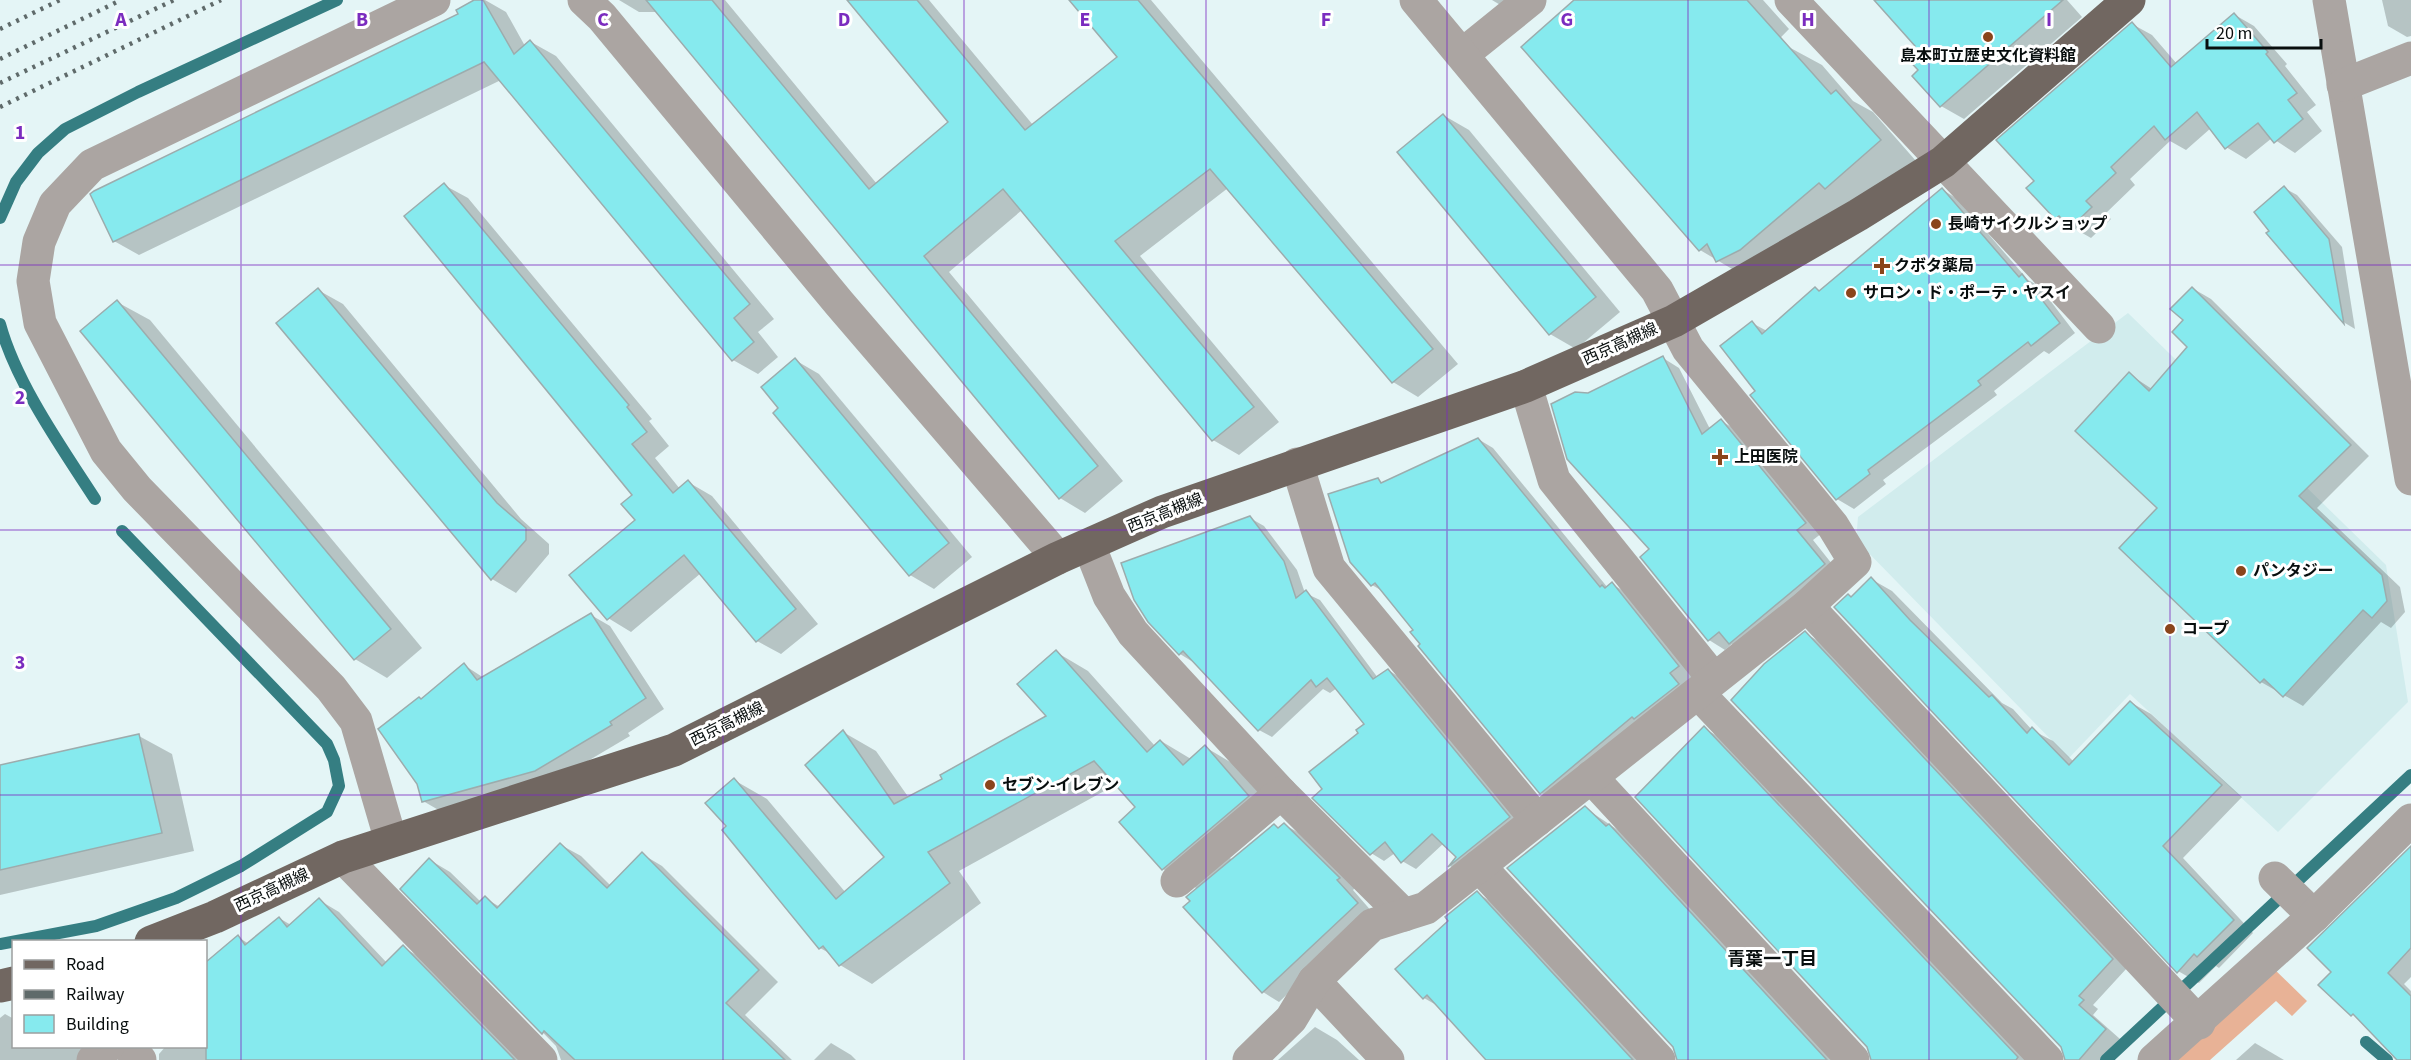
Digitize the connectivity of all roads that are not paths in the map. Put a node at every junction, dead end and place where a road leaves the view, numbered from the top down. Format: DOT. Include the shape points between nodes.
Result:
graph roads {
  1 [pos="434,0"];
  2 [pos="584,0"];
  3 [pos="1416,0"];
  4 [pos="1530,0"];
  5 [pos="1791,0"];
  6 [pos="2129,0"];
  7 [pos="2329,0"];
  8 [pos="1464,54"];
  9 [pos="2411,58"];
  10 [pos="2343,85"];
  11 [pos="1943,162"];
  12 [pos="1674,321"];
  13 [pos="2099,327"];
  14 [pos="1526,386"];
  15 [pos="1297,464"];
  16 [pos="2411,479"];
  17 [pos="1089,545"];
  18 [pos="1058,558"];
  19 [pos="1807,606"];
  20 [pos="1706,686"];
  21 [pos="1591,777"];
  22 [pos="1281,793"];
  23 [pos="1537,820"];
  24 [pos="2411,820"];
  25 [pos="391,841"];
  26 [pos="343,857"];
  27 [pos="1479,866"];
  28 [pos="2275,878"];
  29 [pos="1177,881"];
  30 [pos="2308,911"];
  31 [pos="1404,915"];
  32 [pos="156,940"];
  33 [pos="1314,981"];
  34 [pos="2194,1017"];
  35 [pos="107,1048"];
  36 [pos="129,1048"];
  37 [pos="93,1060"];
  38 [pos="140,1060"];
  39 [pos="541,1060"];
  40 [pos="1249,1060"];
  41 [pos="1388,1060"];
  42 [pos="1659,1060"];
  43 [pos="1853,1060"];
  44 [pos="2047,1060"];
  45 [pos="2154,1060"];
  1 -- 25 [label="street" via="92,165 55,204 39,242 33,281 40,323 106,451 137,489 331,688 356,721"];
  2 -- 18 [label="street"];
  3 -- 8 [label="street"];
  4 -- 8 [label="street"];
  5 -- 11 [label="street"];
  6 -- 11 [label="main road, 西京高槻線"];
  7 -- 10 [label="street"];
  8 -- 12 [label="street" via="1658,290"];
  9 -- 10 [label="street"];
  10 -- 16 [label="street"];
  11 -- 12 [label="main road, 西京高槻線"];
  11 -- 13 [label="street"];
  12 -- 14 [label="main road, 西京高槻線"];
  12 -- 19 [label="street" via="1688,349 1833,526 1855,562"];
  14 -- 15 [label="main road, 西京高槻線"];
  14 -- 20 [label="street" via="1554,480"];
  15 -- 17 [label="main road, 西京高槻線" via="1162,512"];
  15 -- 23 [label="street" via="1329,568"];
  17 -- 18 [label="main road, 西京高槻線"];
  17 -- 22 [label="street" via="1109,596 1133,633"];
  18 -- 25 [label="main road, 西京高槻線" via="674,750"];
  19 -- 20 [label="street"];
  19 -- 34 [label="street"];
  20 -- 21 [label="street"];
  20 -- 44 [label="street"];
  21 -- 23 [label="street"];
  21 -- 43 [label="street"];
  22 -- 29 [label="street"];
  22 -- 31 [label="street"];
  23 -- 27 [label="street"];
  24 -- 30 [label="street"];
  25 -- 26 [label="main road, 西京高槻線"];
  26 -- 32 [label="main road, 西京高槻線"];
  26 -- 39 [label="street"];
  27 -- 31 [label="street" via="1426,908"];
  27 -- 42 [label="street"];
  28 -- 30 [label="street"];
  30 -- 34 [label="street"];
  31 -- 33 [label="street" via="1372,926"];
  33 -- 40 [label="street" via="1291,1019"];
  33 -- 41 [label="street"];
  34 -- 45 [label="street"];
  35 -- 37 [label="street"];
  36 -- 38 [label="street"];
}
